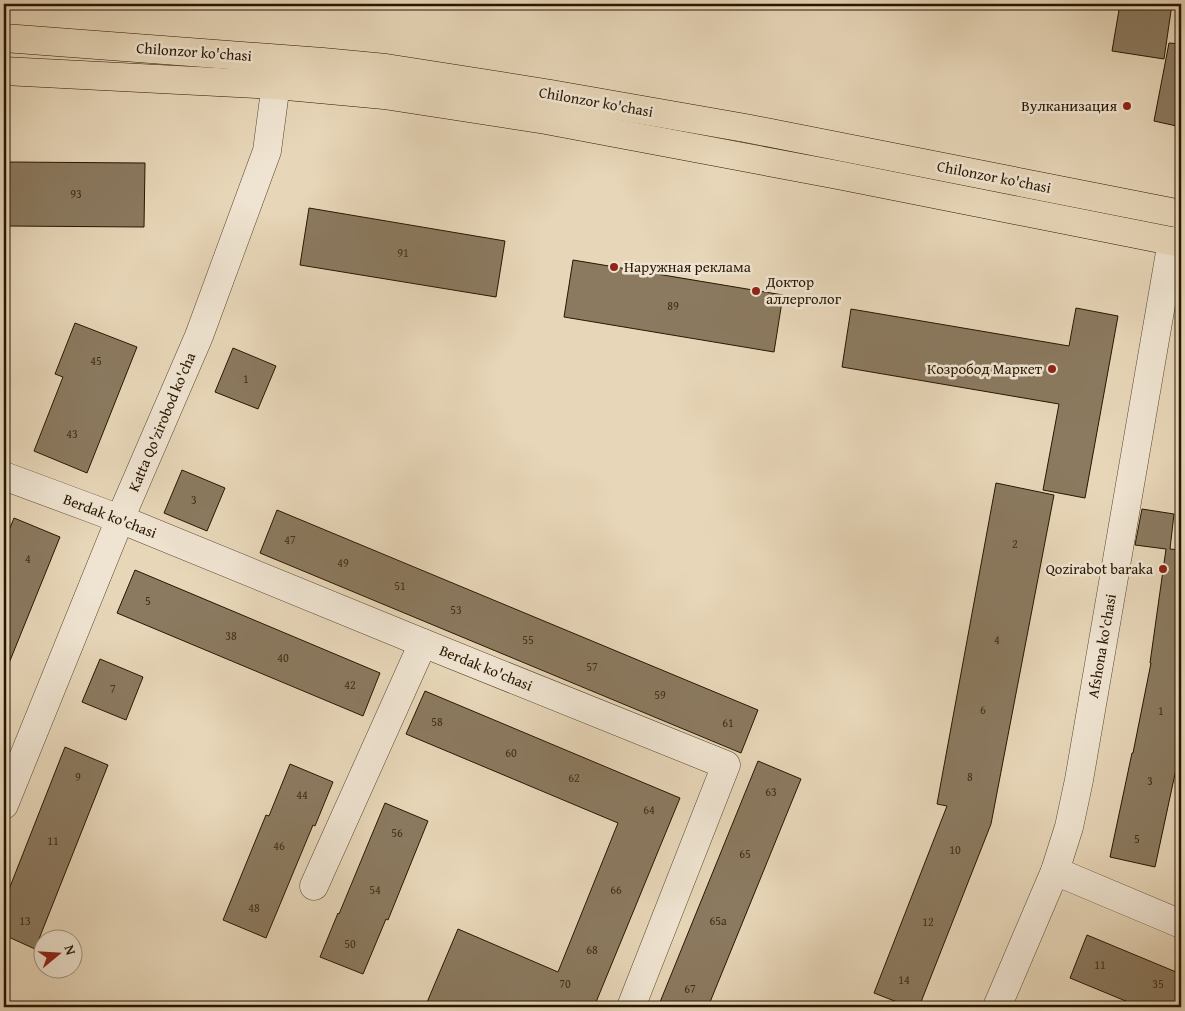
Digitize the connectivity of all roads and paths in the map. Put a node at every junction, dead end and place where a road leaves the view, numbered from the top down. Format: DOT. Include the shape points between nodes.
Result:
graph roads {
  1 [pos="4,38"];
  2 [pos="4,71"];
  3 [pos="277,72"];
  4 [pos="1180,214"];
  5 [pos="1177,242"];
  6 [pos="4,476"];
  7 [pos="120,519"];
  8 [pos="423,643"];
  9 [pos="4,805"];
  10 [pos="1055,871"];
  11 [pos="314,886"];
  12 [pos="1181,924"];
  13 [pos="631,1007"];
  14 [pos="997,1007"];
  1 -- 3 [label="main road, Chilonzor ko'chasi"];
  2 -- 3 [label="main road, Chilonzor ko'chasi"];
  3 -- 4 [label="main road, Chilonzor ko'chasi" via="386,68 745,128"];
  3 -- 5 [label="main road, Chilonzor ko'chasi" via="384,95 546,120 838,174"];
  3 -- 7 [label="street, Katta Qo'zirobod ko'cha" via="267,152 199,336"];
  4 -- 5 [label="main road, Afshona ko'chasi"];
  5 -- 10 [label="street, Afshona ko'chasi" via="1079,780"];
  6 -- 7 [label="street, Berdak ko'chasi"];
  7 -- 8 [label="street, Berdak ko'chasi"];
  7 -- 9 [label="street, Katta Qo'zirobod ko'cha"];
  8 -- 11 [label="street"];
  8 -- 13 [label="street, Berdak ko'chasi" via="726,765"];
  10 -- 12 [label="street"];
  10 -- 14 [label="street, Afshona ko'chasi"];
}
